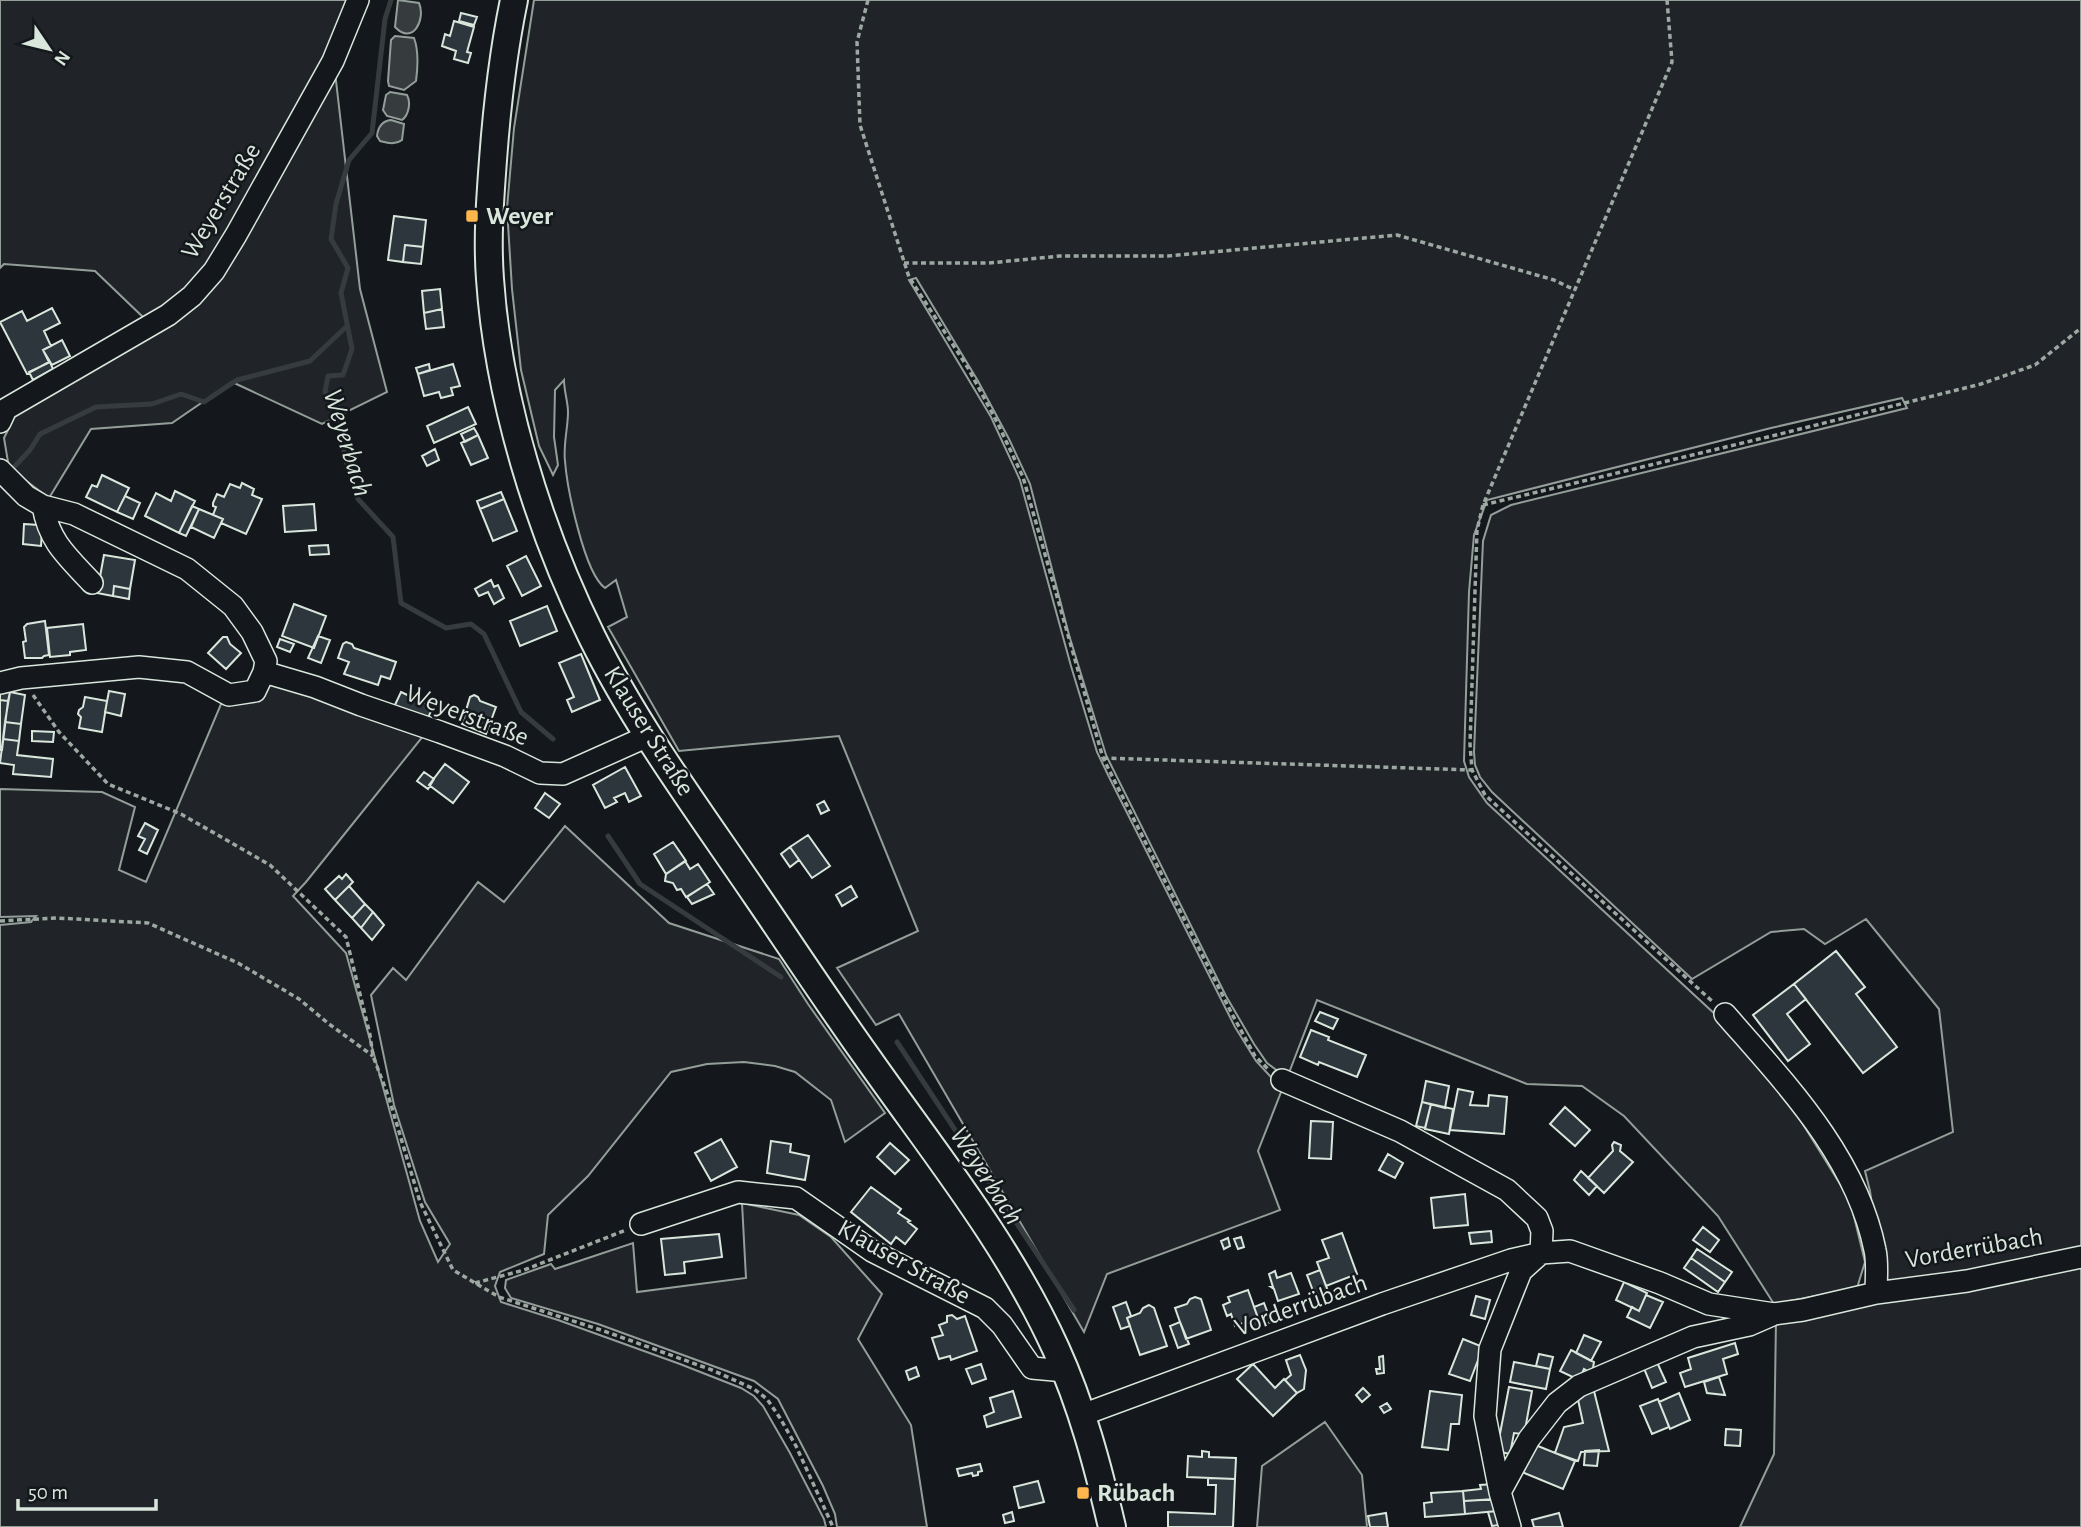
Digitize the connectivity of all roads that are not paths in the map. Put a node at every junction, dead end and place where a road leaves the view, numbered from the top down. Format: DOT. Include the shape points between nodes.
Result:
graph roads {
  1 [pos="358,0"];
  2 [pos="514,0"];
  3 [pos="0,422"];
  4 [pos="0,470"];
  5 [pos="43,506"];
  6 [pos="92,583"];
  7 [pos="264,672"];
  8 [pos="0,683"];
  9 [pos="648,736"];
  10 [pos="1725,1014"];
  11 [pos="1282,1080"];
  12 [pos="641,1224"];
  13 [pos="1541,1254"];
  14 [pos="2081,1257"];
  15 [pos="1876,1293"];
  16 [pos="1774,1314"];
  17 [pos="1065,1371"];
  18 [pos="1082,1415"];
  19 [pos="1500,1492"];
  20 [pos="1112,1527"];
  21 [pos="1510,1527"];
  1 -- 3 [label="street, Weyerstraße" via="322,82 214,271 168,315 6,409"];
  2 -- 9 [label="main road, Klauser Straße" via="497,105 489,209 490,279 500,362 526,470 565,578 593,639"];
  4 -- 5 [label="street"];
  5 -- 6 [label="street" via="54,539"];
  5 -- 7 [label="street" via="74,514 187,569 233,606 266,661"];
  7 -- 8 [label="street" via="255,691 235,695 187,672 139,667"];
  7 -- 9 [label="street, Weyerstraße" via="453,737 540,774 563,774"];
  9 -- 17 [label="main road, Klauser Straße" via="1012,1265"];
  10 -- 15 [label="street, Vorderrübach" via="1814,1119 1854,1184 1875,1253"];
  11 -- 13 [label="street" via="1400,1131 1507,1190 1537,1218 1542,1231"];
  12 -- 17 [label="street, Klauser Straße" via="738,1192 796,1198 872,1251 985,1308 1032,1368"];
  13 -- 16 [label="street, Vorderrübach" via="1570,1251 1709,1304"];
  13 -- 18 [label="street, Vorderrübach" via="1382,1304"];
  13 -- 19 [label="street" via="1521,1271 1490,1349 1485,1416"];
  14 -- 15 [label="street, Vorderrübach" via="1967,1281"];
  15 -- 16 [label="street, Vorderrübach"];
  16 -- 19 [label="street, Vorderrübach" via="1749,1325 1693,1337 1579,1386 1557,1403 1529,1439"];
  17 -- 18 [label="main road, Klauser Straße"];
  18 -- 20 [label="main road, Klauser Straße"];
  19 -- 21 [label="street"];
}
